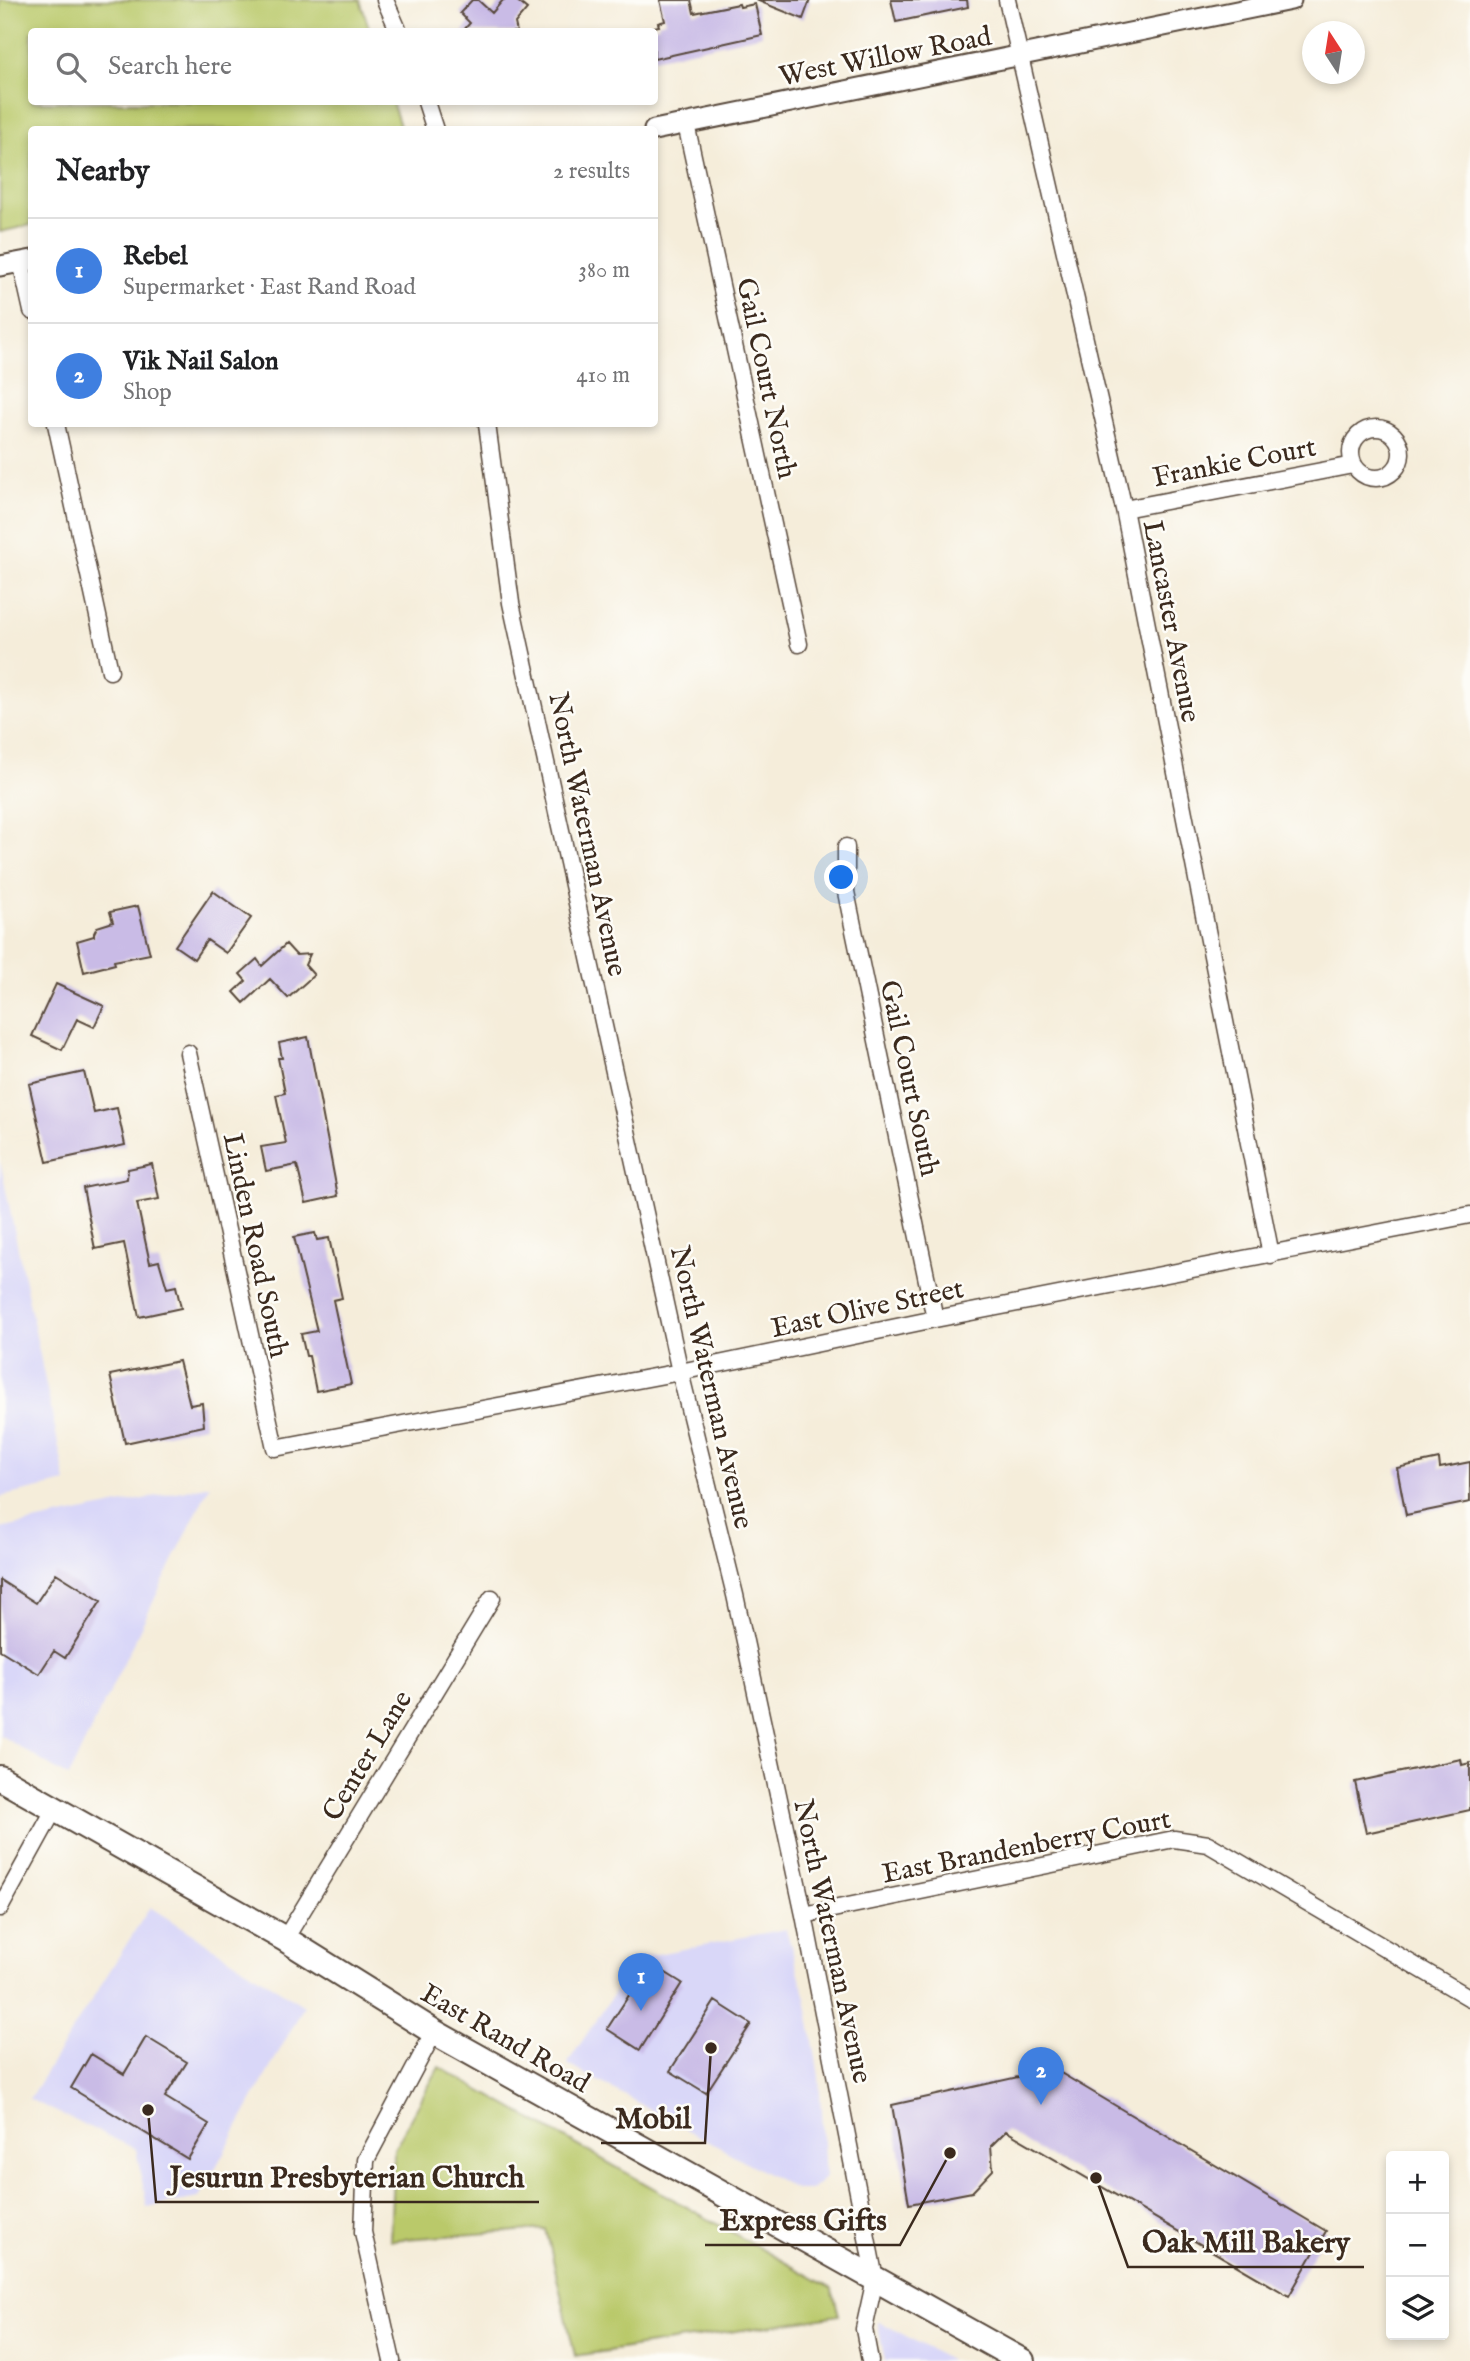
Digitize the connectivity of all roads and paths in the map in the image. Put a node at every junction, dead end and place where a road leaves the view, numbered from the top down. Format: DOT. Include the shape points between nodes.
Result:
graph roads {
  1 [pos="385,0"];
  2 [pos="1007,0"];
  3 [pos="1291,0"];
  4 [pos="397,28"];
  5 [pos="1019,57"];
  6 [pos="427,105"];
  7 [pos="686,124"];
  8 [pos="434,126"];
  9 [pos="658,129"];
  10 [pos="26,261"];
  11 [pos="0,266"];
  12 [pos="57,427"];
  13 [pos="487,427"];
  14 [pos="1353,465"];
  15 [pos="1124,509"];
  16 [pos="799,645"];
  17 [pos="110,671"];
  18 [pos="846,846"];
  19 [pos="188,1053"];
  20 [pos="1470,1215"];
  21 [pos="1271,1255"];
  22 [pos="935,1319"];
  23 [pos="680,1372"];
  24 [pos="275,1448"];
  25 [pos="492,1598"];
  26 [pos="0,1779"];
  27 [pos="54,1810"];
  28 [pos="0,1908"];
  29 [pos="804,1915"];
  30 [pos="285,1939"];
  31 [pos="1470,1998"];
  32 [pos="434,2032"];
  33 [pos="875,2279"];
  34 [pos="392,2361"];
  35 [pos="870,2361"];
  36 [pos="1022,2361"];
  1 -- 4 [label="street"];
  2 -- 5 [label="street, Lancaster Avenue"];
  3 -- 5 [label="street, West Willow Road"];
  5 -- 7 [label="street, West Willow Road"];
  5 -- 15 [label="street, Lancaster Avenue"];
  6 -- 8 [label="street"];
  7 -- 9 [label="street, West Willow Road"];
  7 -- 16 [label="street, Gail Court North"];
  10 -- 11 [label="street"];
  12 -- 17 [label="street"];
  13 -- 23 [label="street, North Waterman Avenue" via="511,603"];
  14 -- 15 [label="street, Frankie Court"];
  15 -- 21 [label="street, Lancaster Avenue"];
  18 -- 22 [label="street, Gail Court South" via="846,892"];
  19 -- 24 [label="street, Linden Road South"];
  20 -- 21 [label="street, East Olive Street"];
  21 -- 22 [label="street, East Olive Street"];
  22 -- 23 [label="street, East Olive Street"];
  23 -- 24 [label="street, East Olive Street"];
  23 -- 29 [label="street, North Waterman Avenue" via="735,1595"];
  25 -- 30 [label="street, Center Lane"];
  26 -- 27 [label="main road, East Rand Road"];
  27 -- 28 [label="street"];
  27 -- 30 [label="main road, East Rand Road"];
  29 -- 31 [label="street, East Brandenberry Court" via="1174,1839 1208,1844"];
  29 -- 33 [label="street, North Waterman Avenue"];
  30 -- 32 [label="main road, East Rand Road"];
  32 -- 33 [label="main road, East Rand Road"];
  32 -- 34 [label="street" via="366,2160 363,2232"];
  33 -- 35 [label="street, North Waterman Avenue" via="864,2329"];
  33 -- 36 [label="main road, East Rand Road"];
}
